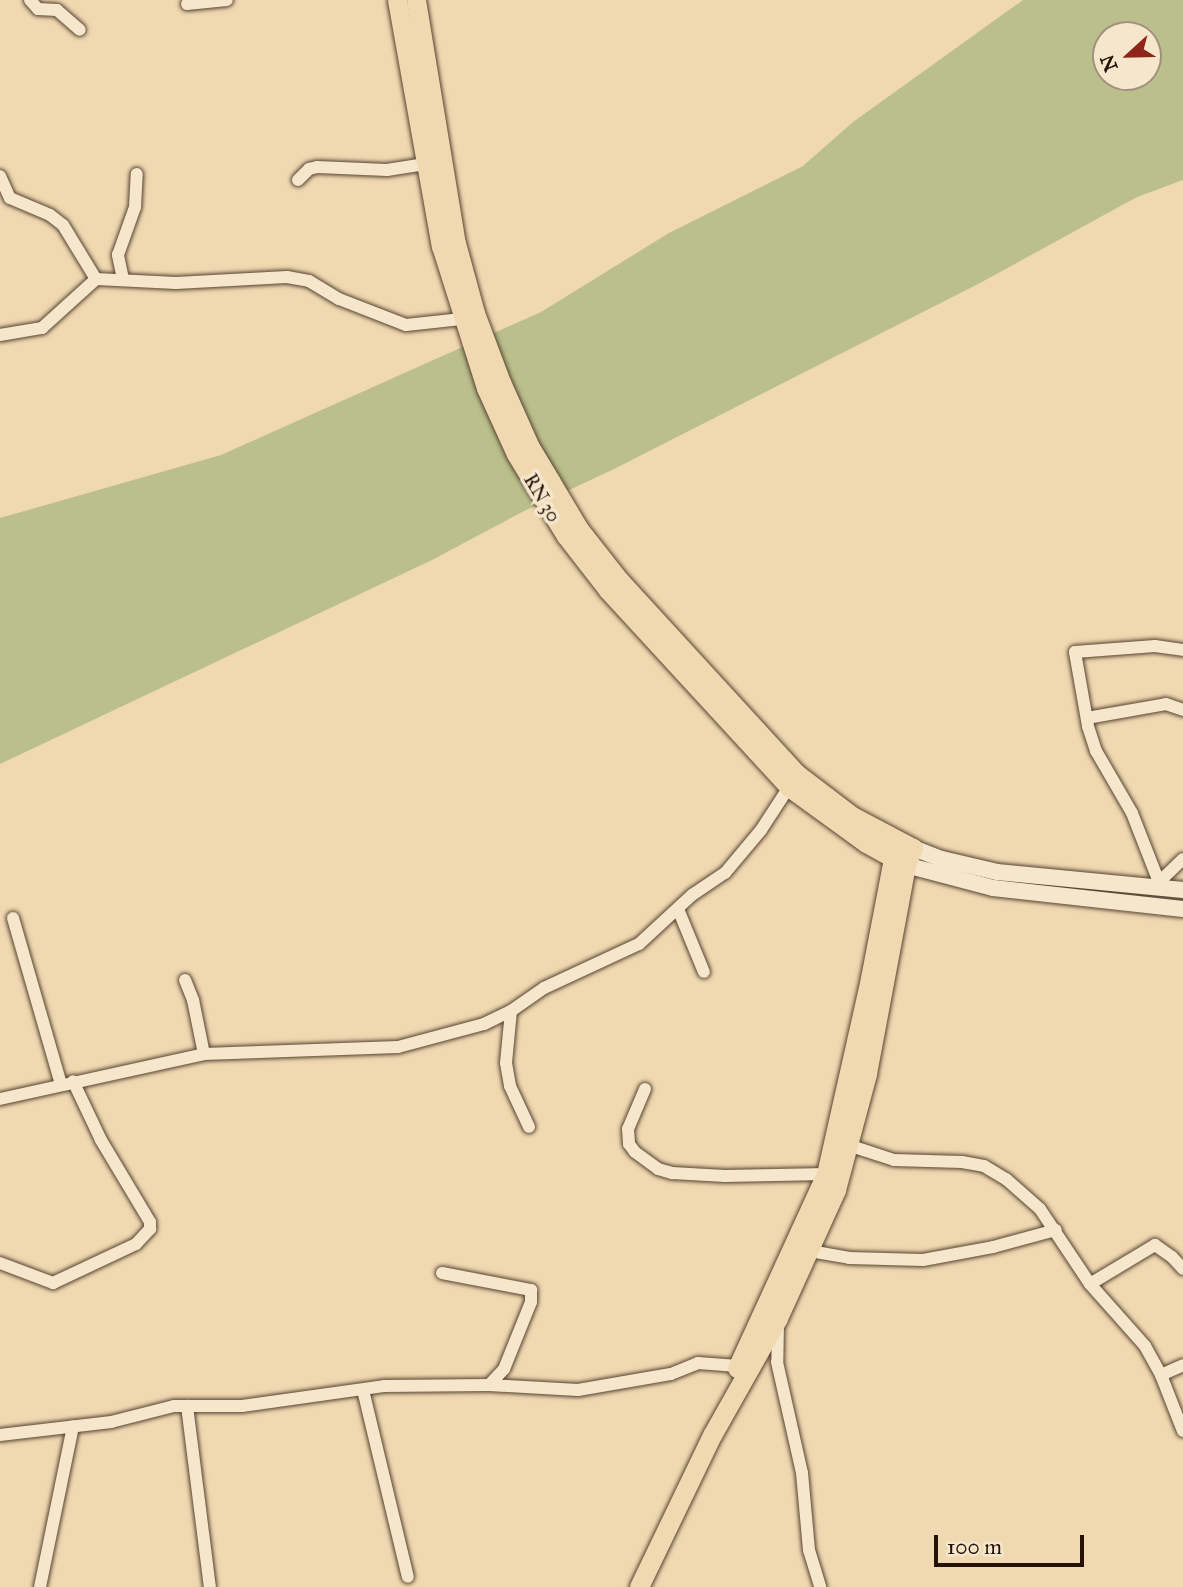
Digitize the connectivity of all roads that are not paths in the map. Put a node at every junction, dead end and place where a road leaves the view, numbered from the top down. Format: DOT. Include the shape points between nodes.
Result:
graph roads {
  1 [pos="30,0"];
  2 [pos="227,0"];
  3 [pos="397,0"];
  4 [pos="416,0"];
  5 [pos="187,4"];
  6 [pos="80,30"];
  7 [pos="424,164"];
  8 [pos="137,174"];
  9 [pos="0,176"];
  10 [pos="298,180"];
  11 [pos="96,279"];
  12 [pos="123,279"];
  13 [pos="462,318"];
  14 [pos="0,335"];
  15 [pos="1183,650"];
  16 [pos="1183,710"];
  17 [pos="1087,718"];
  18 [pos="789,787"];
  19 [pos="901,854"];
  20 [pos="1183,859"];
  21 [pos="1157,884"];
  22 [pos="1183,890"];
  23 [pos="678,909"];
  24 [pos="1183,909"];
  25 [pos="13,918"];
  26 [pos="704,972"];
  27 [pos="185,980"];
  28 [pos="511,1012"];
  29 [pos="204,1054"];
  30 [pos="67,1082"];
  31 [pos="645,1090"];
  32 [pos="0,1099"];
  33 [pos="529,1127"];
  34 [pos="848,1145"];
  35 [pos="826,1174"];
  36 [pos="1056,1230"];
  37 [pos="810,1251"];
  38 [pos="0,1263"];
  39 [pos="1183,1269"];
  40 [pos="442,1273"];
  41 [pos="1090,1284"];
  42 [pos="778,1318"];
  43 [pos="1183,1365"];
  44 [pos="738,1366"];
  45 [pos="504,1370"];
  46 [pos="1161,1375"];
  47 [pos="489,1385"];
  48 [pos="515,1387"];
  49 [pos="363,1390"];
  50 [pos="187,1405"];
  51 [pos="73,1426"];
  52 [pos="1183,1431"];
  53 [pos="0,1435"];
  54 [pos="712,1435"];
  55 [pos="408,1577"];
  56 [pos="40,1587"];
  57 [pos="210,1587"];
  58 [pos="639,1587"];
  59 [pos="820,1587"];
  1 -- 6 [label="street" via="38,9 57,10"];
  2 -- 5 [label="street"];
  3 -- 7 [label="main road, RN 30 / RN 30"];
  4 -- 19 [label="main road, RN 30" via="456,243 475,313 530,447 579,529 669,637 797,774"];
  7 -- 10 [label="street" via="387,170 317,167"];
  7 -- 13 [label="main road, RN 30 / RN 30"];
  8 -- 12 [label="street" via="135,206 118,255"];
  9 -- 11 [label="street" via="10,198 63,225"];
  11 -- 12 [label="street"];
  11 -- 14 [label="street" via="41,328"];
  12 -- 13 [label="street" via="176,283 287,277 309,281 339,299 406,325"];
  13 -- 18 [label="main road, RN 30 / RN 30" via="486,388 516,454 566,536 608,590"];
  15 -- 17 [label="street" via="1155,646 1075,652"];
  16 -- 17 [label="street" via="1166,704"];
  17 -- 21 [label="street" via="1096,751 1132,813"];
  18 -- 19 [label="main road, RN 30 / RN 30"];
  18 -- 23 [label="street" via="725,873"];
  19 -- 21 [label="street" via="997,872"];
  19 -- 24 [label="street" via="993,888"];
  19 -- 34 [label="main road" via="867,1074"];
  19 -- 35 [label="main road"];
  20 -- 21 [label="street"];
  21 -- 22 [label="street"];
  23 -- 26 [label="street"];
  23 -- 28 [label="street" via="639,944 544,988"];
  25 -- 30 [label="street"];
  27 -- 29 [label="street"];
  28 -- 29 [label="street" via="450,1035 398,1047"];
  28 -- 33 [label="street" via="506,1063 510,1086"];
  29 -- 30 [label="street"];
  30 -- 32 [label="street"];
  30 -- 38 [label="street" via="150,1229 136,1244 53,1283"];
  31 -- 35 [label="street" via="628,1129 629,1144 658,1169 725,1175"];
  34 -- 36 [label="street" via="894,1160 984,1166 1041,1209"];
  34 -- 37 [label="main road"];
  35 -- 44 [label="main road"];
  36 -- 37 [label="street" via="923,1260 849,1258"];
  36 -- 41 [label="street"];
  37 -- 42 [label="main road"];
  39 -- 41 [label="street" via="1155,1245"];
  40 -- 45 [label="street" via="530,1290 531,1302"];
  41 -- 46 [label="street" via="1133,1331"];
  42 -- 54 [label="main road"];
  42 -- 59 [label="street" via="779,1371 802,1473 809,1550"];
  43 -- 46 [label="street"];
  44 -- 48 [label="street" via="698,1363 671,1374 578,1390"];
  44 -- 54 [label="main road"];
  45 -- 47 [label="street"];
  45 -- 48 [label="street"];
  46 -- 52 [label="street"];
  47 -- 48 [label="street"];
  47 -- 49 [label="street" via="408,1384"];
  49 -- 50 [label="street" via="209,1409"];
  49 -- 55 [label="street"];
  50 -- 51 [label="street"];
  50 -- 57 [label="street"];
  51 -- 53 [label="street"];
  51 -- 56 [label="street"];
  54 -- 58 [label="main road"];
}
